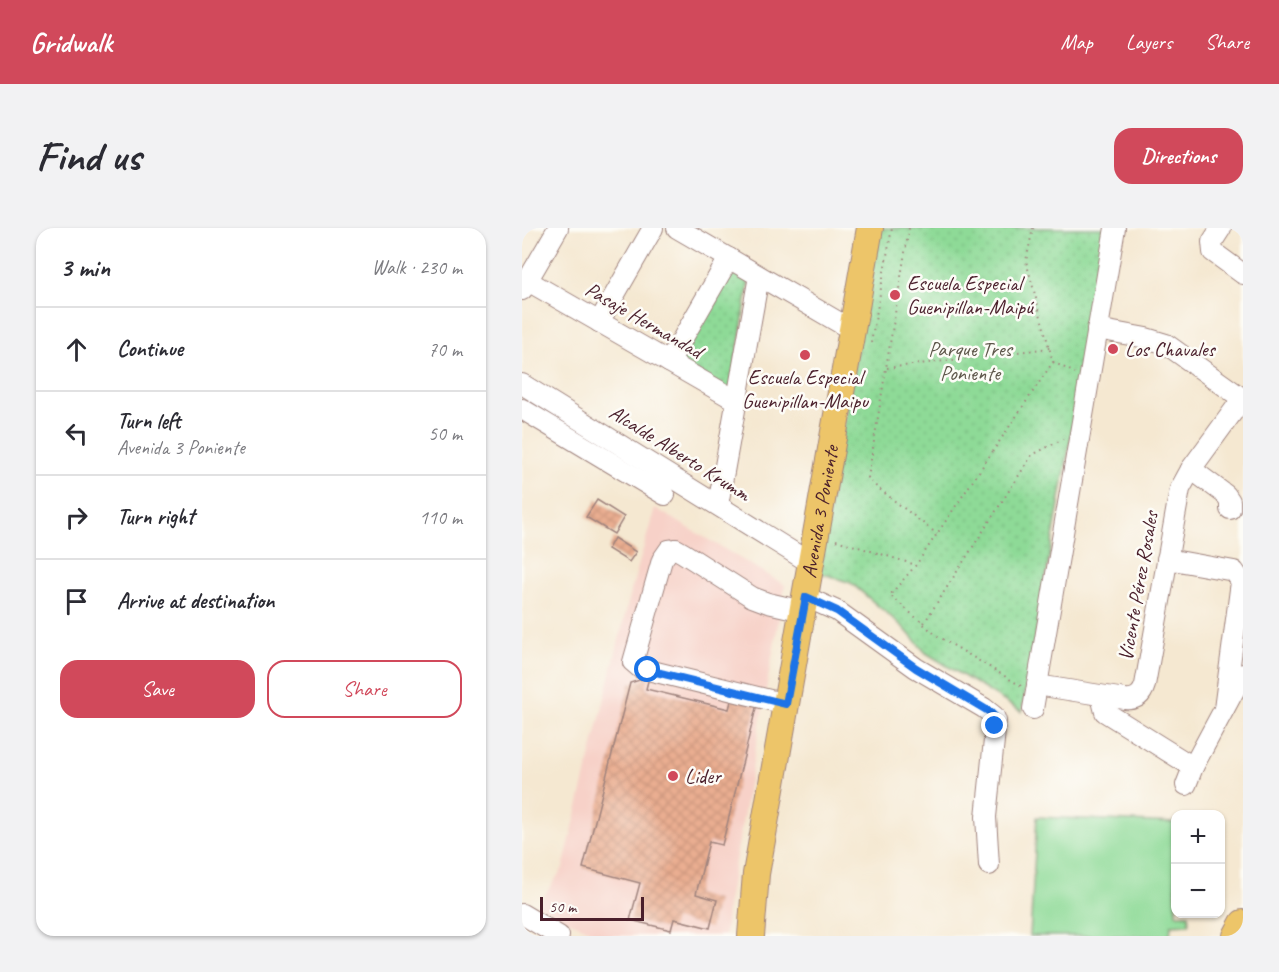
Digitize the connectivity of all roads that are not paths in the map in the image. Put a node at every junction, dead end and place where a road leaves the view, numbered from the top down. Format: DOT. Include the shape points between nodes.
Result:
graph roads {
  1 [pos="558,228"];
  2 [pos="653,228"];
  3 [pos="677,228"];
  4 [pos="1115,228"];
  5 [pos="865,231"];
  6 [pos="1216,235"];
  7 [pos="729,258"];
  8 [pos="1243,274"];
  9 [pos="759,276"];
  10 [pos="525,286"];
  11 [pos="599,322"];
  12 [pos="1097,328"];
  13 [pos="852,330"];
  14 [pos="669,362"];
  15 [pos="522,384"];
  16 [pos="1243,398"];
  17 [pos="737,401"];
  18 [pos="522,409"];
  19 [pos="1191,469"];
  20 [pos="665,495"];
  21 [pos="718,505"];
  22 [pos="1230,509"];
  23 [pos="1167,559"];
  24 [pos="812,564"];
  25 [pos="1242,583"];
  26 [pos="805,604"];
  27 [pos="1243,674"];
  28 [pos="1101,696"];
  29 [pos="786,704"];
  30 [pos="1224,709"];
  31 [pos="989,865"];
  32 [pos="522,914"];
  33 [pos="1243,923"];
  34 [pos="559,936"];
  35 [pos="751,936"];
  36 [pos="1236,936"];
  1 -- 10 [label="street"];
  2 -- 11 [label="street"];
  3 -- 7 [label="street"];
  4 -- 12 [label="street"];
  5 -- 13 [label="main road, Avenida 3 Poniente"];
  6 -- 8 [label="street" via="1213,252"];
  7 -- 9 [label="street"];
  7 -- 14 [label="street"];
  9 -- 13 [label="street"];
  9 -- 17 [label="street"];
  10 -- 11 [label="street, Pasaje Hermandad"];
  11 -- 14 [label="street, Pasaje Hermandad"];
  12 -- 16 [label="street" via="1166,344"];
  12 -- 28 [label="street, Vicente Pérez Rosales" via="1035,695"];
  13 -- 24 [label="main road, Avenida 3 Poniente"];
  14 -- 17 [label="street, Pasaje Hermandad"];
  15 -- 21 [label="street, Alcalde Alberto Krumm"];
  16 -- 19 [label="street, Vicente Pérez Rosales"];
  17 -- 21 [label="street"];
  18 -- 20 [label="street"];
  19 -- 22 [label="street" via="1226,495"];
  19 -- 23 [label="street, Vicente Pérez Rosales" via="1180,489"];
  21 -- 24 [label="street, Alcalde Alberto Krumm"];
  23 -- 25 [label="street" via="1234,571"];
  23 -- 28 [label="street, Vicente Pérez Rosales" via="1144,690 1130,700"];
  24 -- 26 [label="main road, Avenida 3 Poniente"];
  25 -- 30 [label="street"];
  26 -- 29 [label="main road, Avenida 3 Poniente"];
  26 -- 29 [label="street" via="768,603 752,597 676,549 669,550 662,560 633,662 640,668"];
  26 -- 31 [label="street" via="837,611 916,668 994,716 986,817"];
  27 -- 30 [label="street"];
  28 -- 30 [label="street" via="1105,712 1189,776"];
  29 -- 35 [label="main road, Avenida 3 Poniente" via="756,874"];
  32 -- 34 [label="street"];
  33 -- 36 [label="main road"];
}
